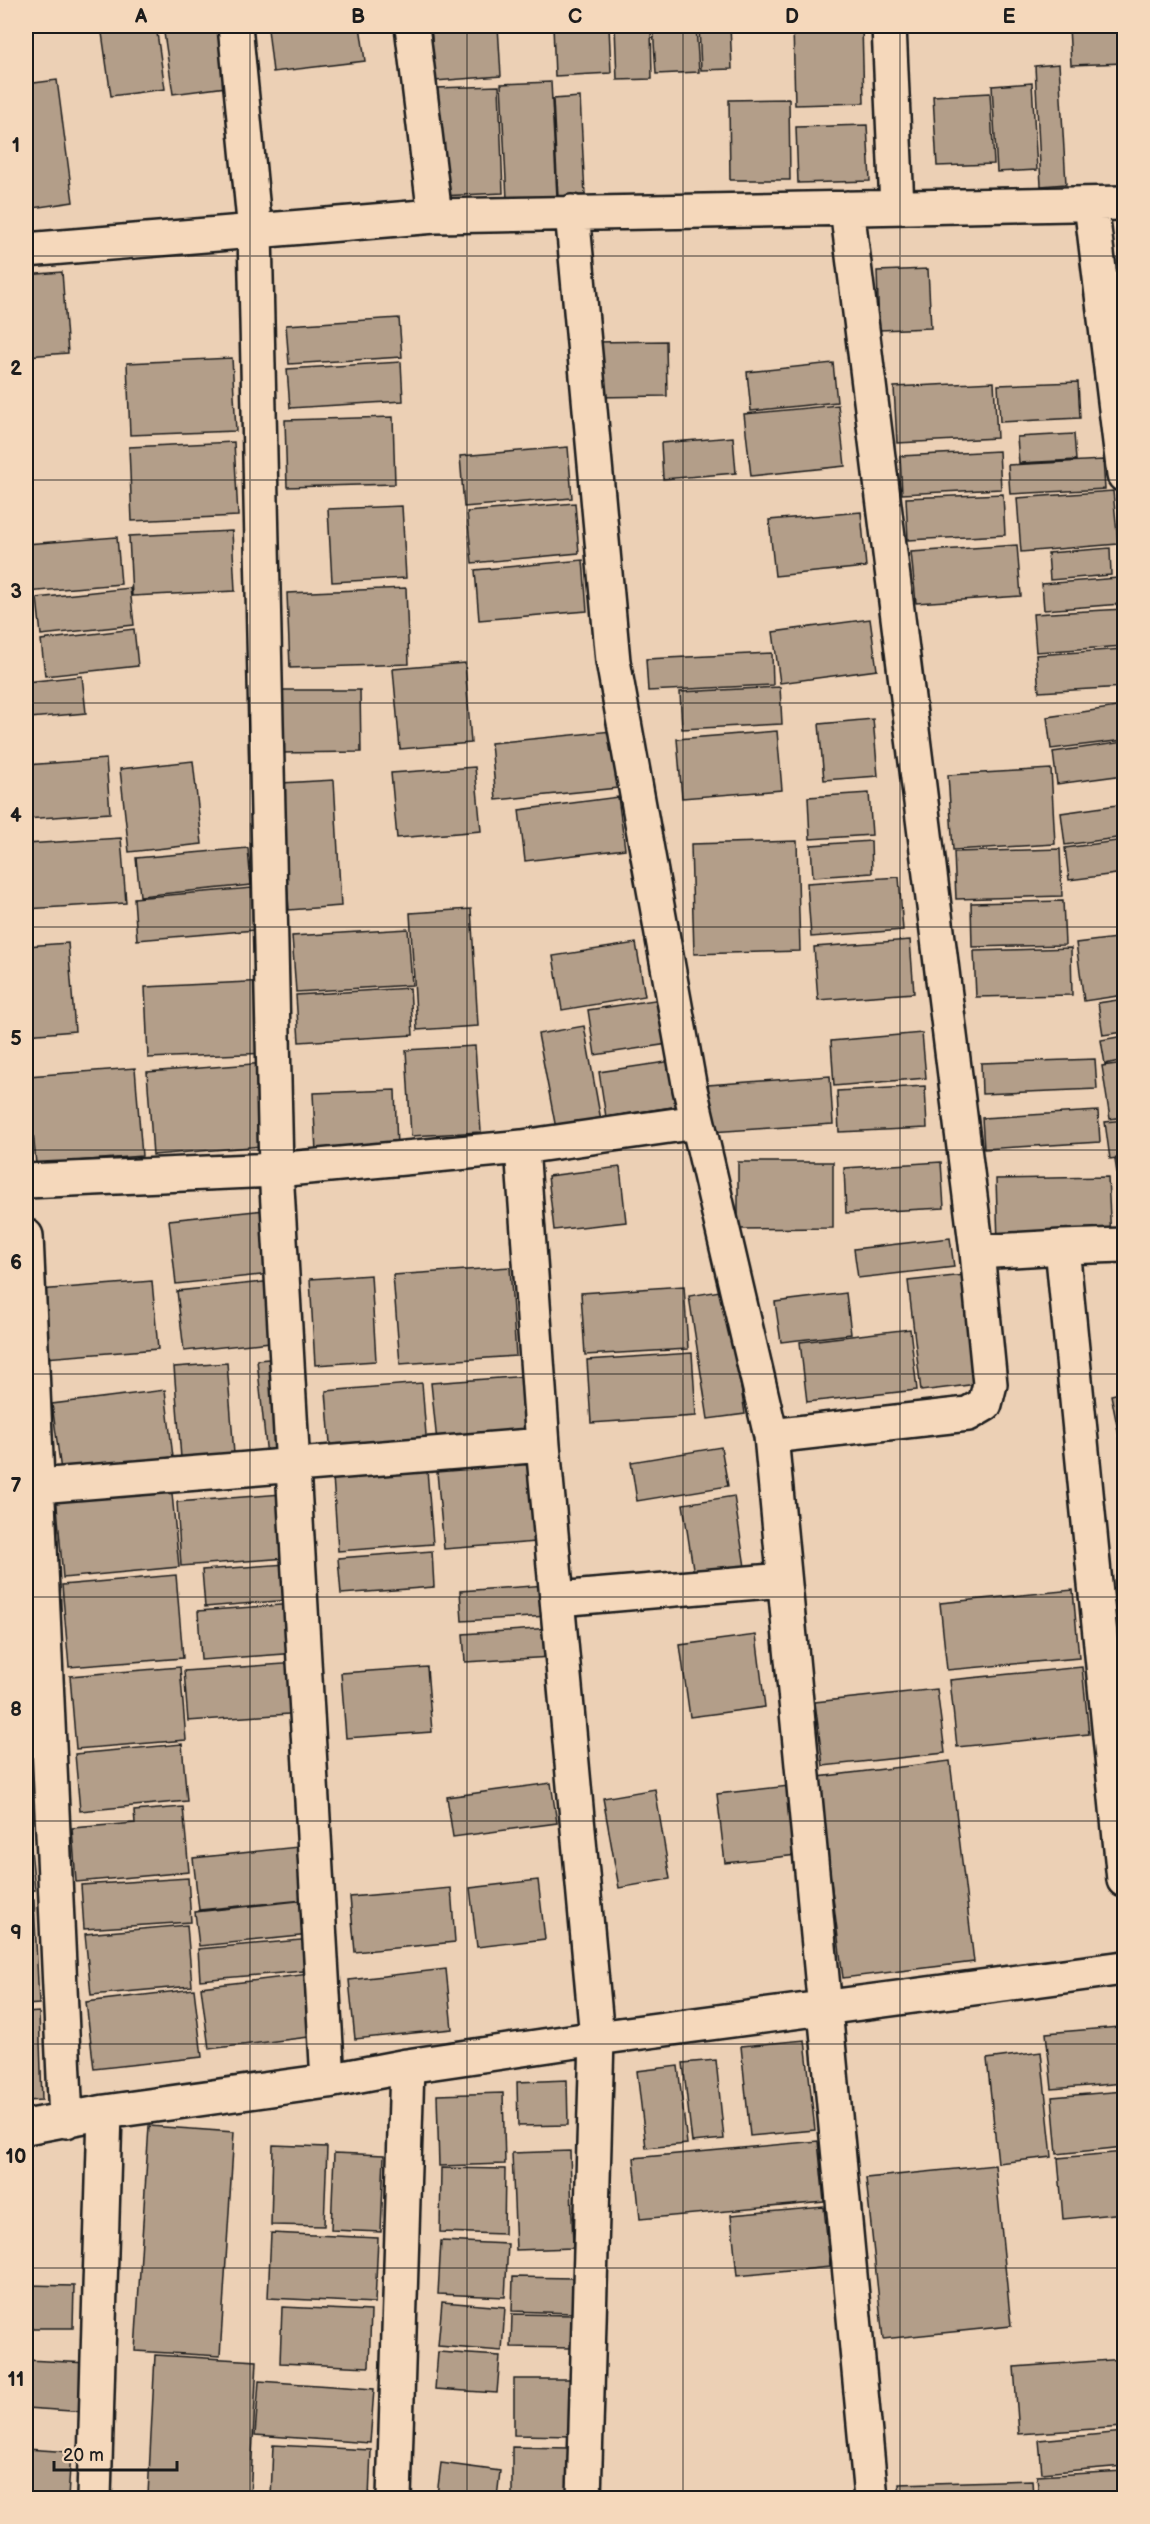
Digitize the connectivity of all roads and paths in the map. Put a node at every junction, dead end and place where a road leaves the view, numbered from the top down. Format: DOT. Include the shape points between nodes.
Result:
graph roads {
  1 [pos="236,26"];
  2 [pos="412,26"];
  3 [pos="889,26"];
  4 [pos="1125,203"];
  5 [pos="1090,204"];
  6 [pos="897,207"];
  7 [pos="847,208"];
  8 [pos="572,212"];
  9 [pos="435,216"];
  10 [pos="255,232"];
  11 [pos="26,250"];
  12 [pos="1124,469"];
  13 [pos="698,1122"];
  14 [pos="522,1146"];
  15 [pos="276,1170"];
  16 [pos="26,1181"];
  17 [pos="26,1236"];
  18 [pos="1125,1245"];
  19 [pos="1062,1246"];
  20 [pos="977,1252"];
  21 [pos="771,1436"];
  22 [pos="543,1445"];
  23 [pos="294,1466"];
  24 [pos="31,1486"];
  25 [pos="783,1580"];
  26 [pos="558,1599"];
  27 [pos="1125,1880"];
  28 [pos="1125,1968"];
  29 [pos="824,2008"];
  30 [pos="597,2038"];
  31 [pos="406,2066"];
  32 [pos="328,2081"];
  33 [pos="105,2112"];
  34 [pos="66,2121"];
  35 [pos="26,2127"];
  36 [pos="94,2499"];
  37 [pos="394,2499"];
  38 [pos="584,2499"];
  39 [pos="871,2499"];
  1 -- 10 [label="street"];
  2 -- 9 [label="street"];
  3 -- 6 [label="street"];
  4 -- 5 [label="street"];
  5 -- 6 [label="street"];
  5 -- 12 [label="street"];
  6 -- 7 [label="street"];
  7 -- 8 [label="street"];
  7 -- 20 [label="street"];
  8 -- 9 [label="street"];
  8 -- 13 [label="street" via="613,660"];
  9 -- 10 [label="street"];
  10 -- 11 [label="street"];
  10 -- 15 [label="street"];
  13 -- 14 [label="street"];
  13 -- 21 [label="street"];
  14 -- 15 [label="street"];
  14 -- 22 [label="street"];
  15 -- 16 [label="street"];
  15 -- 23 [label="street"];
  17 -- 24 [label="street"];
  18 -- 19 [label="street"];
  19 -- 20 [label="street"];
  19 -- 27 [label="street"];
  20 -- 21 [label="street" via="990,1384 984,1404 968,1414"];
  21 -- 25 [label="street"];
  22 -- 23 [label="street"];
  22 -- 26 [label="street"];
  23 -- 24 [label="street"];
  23 -- 32 [label="street"];
  24 -- 34 [label="street"];
  25 -- 26 [label="street"];
  25 -- 29 [label="street"];
  26 -- 30 [label="street"];
  28 -- 29 [label="street"];
  29 -- 30 [label="street"];
  29 -- 39 [label="street"];
  30 -- 31 [label="street"];
  30 -- 38 [label="street"];
  31 -- 32 [label="street"];
  31 -- 37 [label="street"];
  32 -- 33 [label="street"];
  33 -- 34 [label="street"];
  33 -- 36 [label="street"];
  34 -- 35 [label="street"];
}
